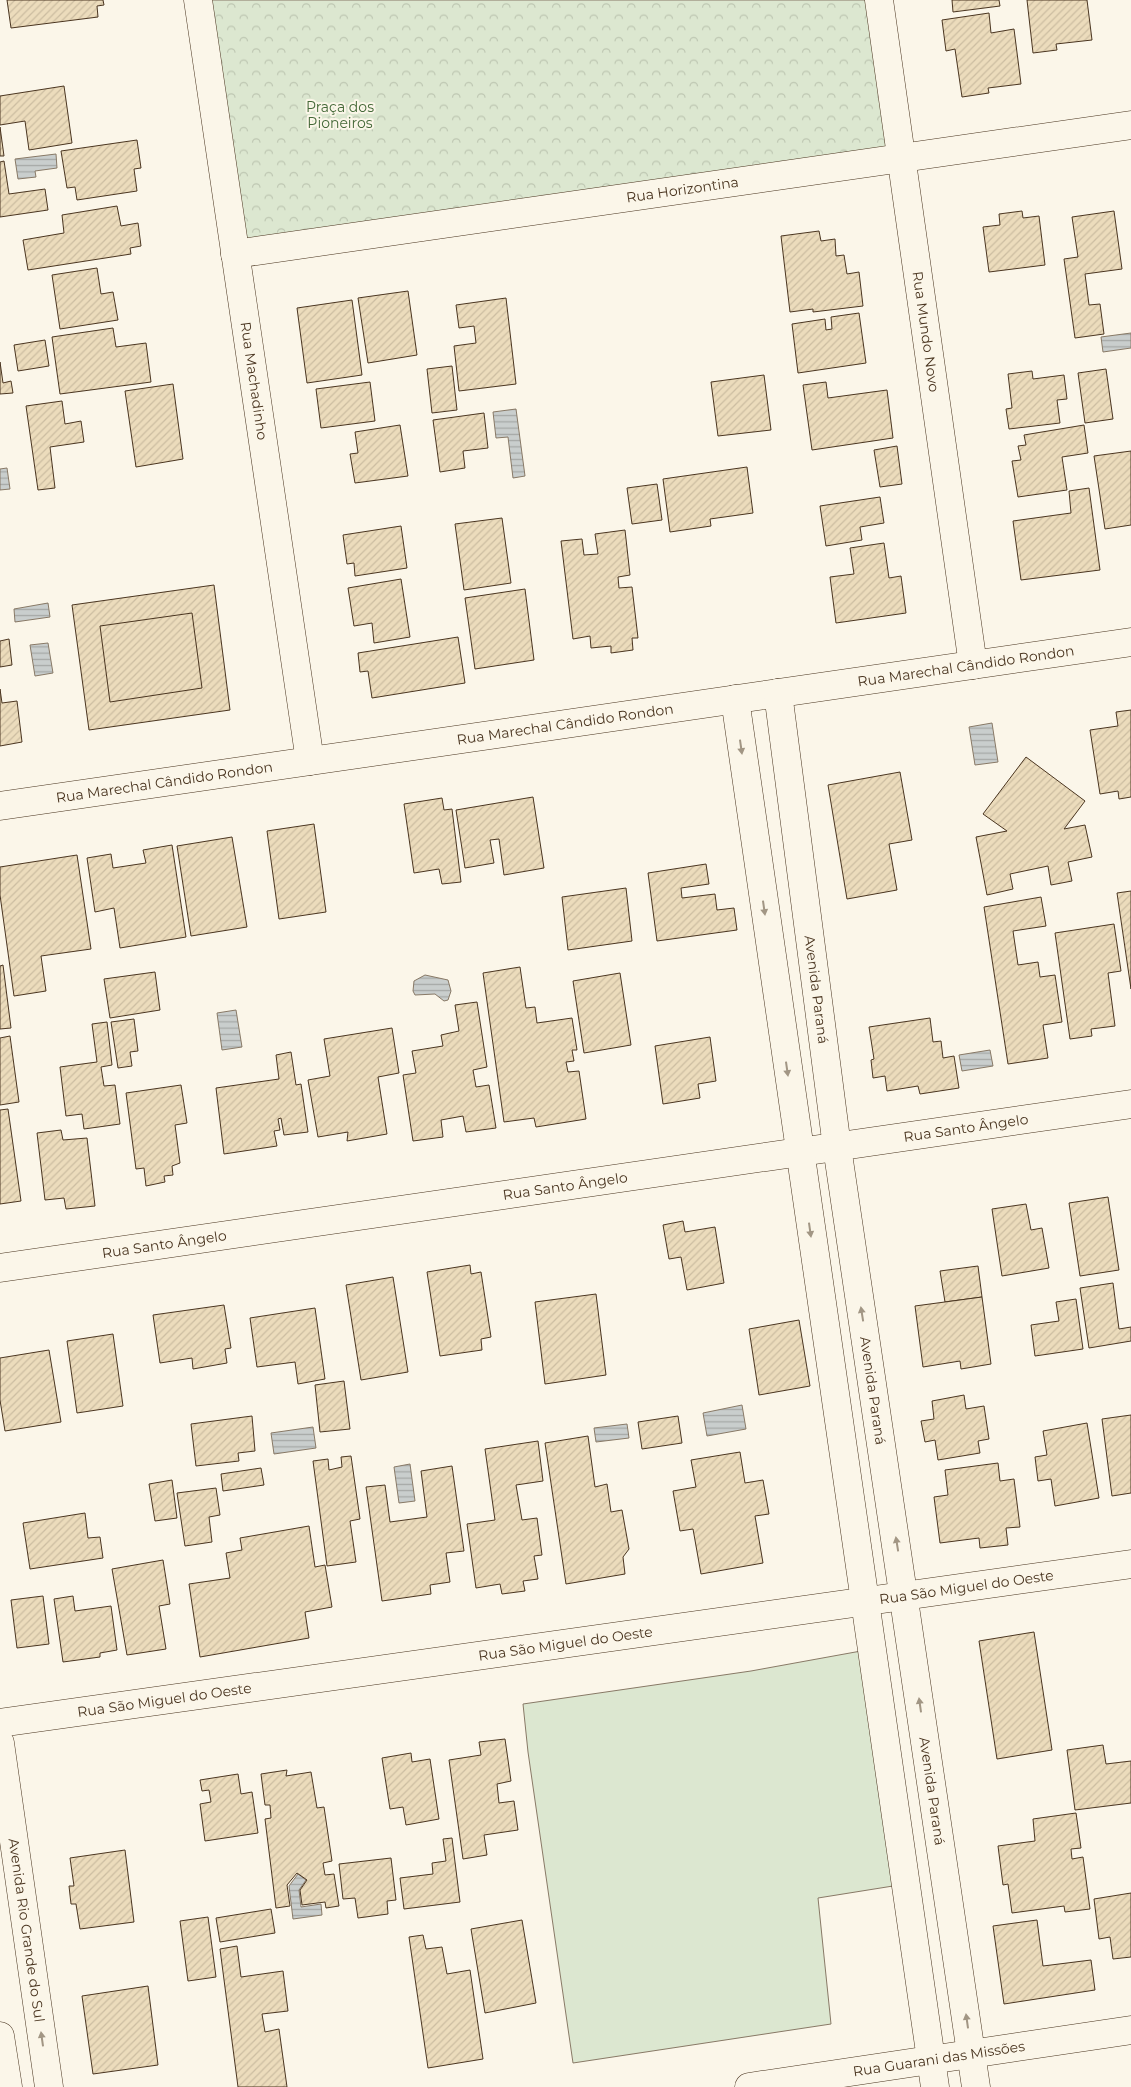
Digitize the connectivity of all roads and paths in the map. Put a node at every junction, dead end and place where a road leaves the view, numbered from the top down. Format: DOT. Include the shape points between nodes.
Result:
graph roads {
  1 [pos="198,0"];
  2 [pos="879,0"];
  3 [pos="1131,126"];
  4 [pos="901,158"];
  5 [pos="235,254"];
  6 [pos="1131,642"];
  7 [pos="973,664"];
  8 [pos="778,693"];
  9 [pos="734,699"];
  10 [pos="310,761"];
  11 [pos="0,806"];
  12 [pos="1131,1104"];
  13 [pos="837,1147"];
  14 [pos="798,1152"];
  15 [pos="0,1268"];
  16 [pos="1131,1564"];
  17 [pos="904,1596"];
  18 [pos="865,1602"];
  19 [pos="0,1724"];
  20 [pos="0,1743"];
  21 [pos="1131,2030"];
  22 [pos="0,2036"];
  23 [pos="972,2054"];
  24 [pos="931,2060"];
  25 [pos="8,2087"];
  26 [pos="49,2087"];
  27 [pos="749,2087"];
  28 [pos="935,2087"];
  29 [pos="976,2087"];
  1 -- 5 [label="street, Rua Machadinho"];
  2 -- 4 [label="street, Rua Mundo Novo"];
  3 -- 4 [label="street, Rua Horizontina"];
  4 -- 5 [label="street, Rua Horizontina"];
  4 -- 7 [label="street, Rua Mundo Novo"];
  5 -- 10 [label="street, Rua Machadinho"];
  6 -- 7 [label="street, Rua Marechal Cândido Rondon"];
  7 -- 8 [label="street, Rua Marechal Cândido Rondon"];
  8 -- 9 [label="street, Rua Marechal Cândido Rondon"];
  8 -- 13 [label="street, Avenida Paraná"];
  9 -- 10 [label="street, Rua Marechal Cândido Rondon"];
  9 -- 14 [label="street, one-way"];
  10 -- 11 [label="street, Rua Marechal Cândido Rondon"];
  12 -- 13 [label="street, Rua Santo Ângelo"];
  13 -- 14 [label="street, Rua Santo Ângelo"];
  17 -- 13 [label="street, Avenida Paraná, one-way"];
  14 -- 15 [label="street, Rua Santo Ângelo"];
  14 -- 18 [label="street, one-way"];
  16 -- 17 [label="street, Rua São Miguel do Oeste"];
  17 -- 18 [label="street, Rua São Miguel do Oeste"];
  23 -- 17 [label="street, Avenida Paraná, one-way"];
  18 -- 19 [label="street, Rua São Miguel do Oeste"];
  18 -- 24 [label="street"];
  26 -- 20 [label="street, Avenida Rio Grande do Sul, one-way"];
  21 -- 23 [label="street, Rua Guarani das Missões"];
  22 -- 25 [label="street"];
  23 -- 24 [label="street, Rua Guarani das Missões"];
  23 -- 29 [label="street, Avenida Paraná"];
  24 -- 27 [label="street, Rua Guarani das Missões"];
  24 -- 28 [label="street"];
}
